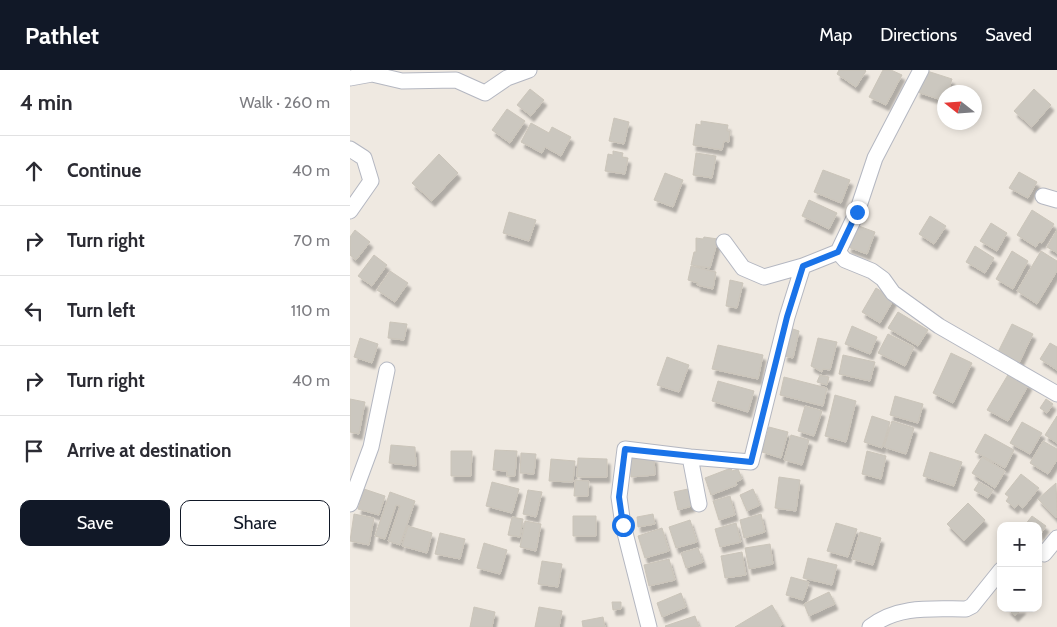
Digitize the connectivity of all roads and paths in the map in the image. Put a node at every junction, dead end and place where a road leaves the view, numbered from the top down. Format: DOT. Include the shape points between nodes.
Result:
graph roads {
  1 [pos="528,70"];
  2 [pos="921,70"];
  3 [pos="350,78"];
  4 [pos="350,149"];
  5 [pos="350,211"];
  6 [pos="724,242"];
  7 [pos="838,252"];
  8 [pos="803,266"];
  9 [pos="387,370"];
  10 [pos="1057,394"];
  11 [pos="690,457"];
  12 [pos="350,504"];
  13 [pos="699,504"];
  14 [pos="1057,538"];
  15 [pos="1042,553"];
  16 [pos="997,575"];
  17 [pos="649,627"];
  18 [pos="870,627"];
  1 -- 3 [label="street" via="485,92 456,80 402,81 372,74"];
  2 -- 7 [label="street" via="875,158 857,212"];
  4 -- 5 [label="street" via="364,158 371,181"];
  6 -- 8 [label="street" via="743,268 764,277"];
  7 -- 8 [label="street"];
  7 -- 10 [label="street" via="844,260 883,278 893,293 939,326"];
  8 -- 11 [label="street" via="751,462"];
  9 -- 12 [label="street" via="371,447"];
  11 -- 13 [label="street"];
  11 -- 17 [label="street" via="625,449 619,497"];
  14 -- 15 [label="street"];
  16 -- 18 [label="street" via="966,609 906,610 889,615"];
}
